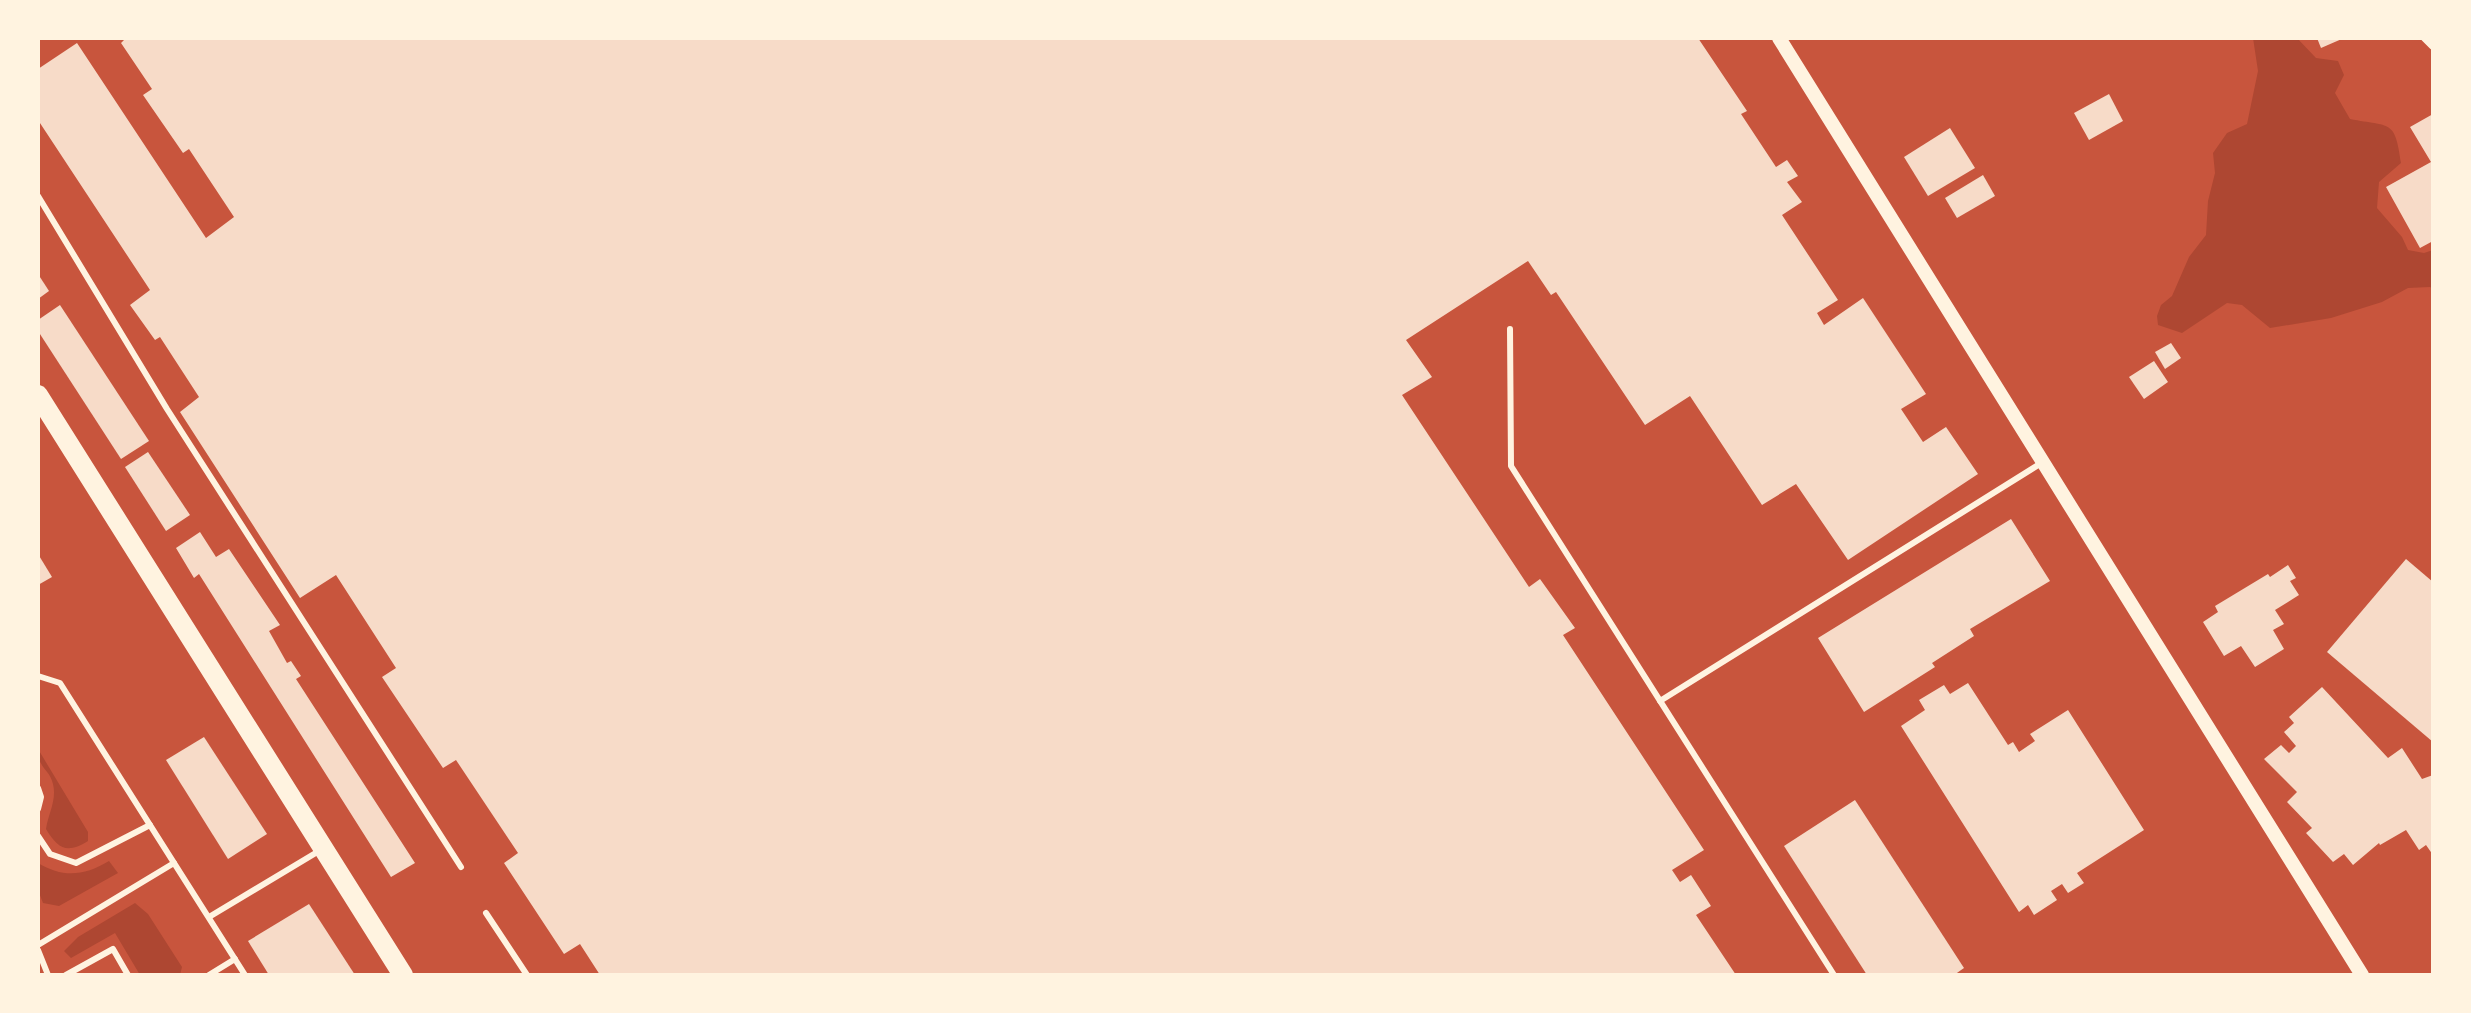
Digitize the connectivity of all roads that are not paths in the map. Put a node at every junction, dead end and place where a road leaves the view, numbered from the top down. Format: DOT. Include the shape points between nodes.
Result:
graph roads {
  1 [pos="1779,38"];
  2 [pos="2425,38"];
  3 [pos="2433,46"];
  4 [pos="38,196"];
  5 [pos="1510,329"];
  6 [pos="38,395"];
  7 [pos="2043,462"];
  8 [pos="38,676"];
  9 [pos="1660,701"];
  10 [pos="38,788"];
  11 [pos="38,809"];
  12 [pos="150,825"];
  13 [pos="38,836"];
  14 [pos="323,848"];
  15 [pos="174,863"];
  16 [pos="461,867"];
  17 [pos="486,913"];
  18 [pos="209,917"];
  19 [pos="38,947"];
  20 [pos="235,959"];
  21 [pos="48,975"];
  22 [pos="66,975"];
  23 [pos="128,975"];
  24 [pos="209,975"];
  25 [pos="245,975"];
  26 [pos="403,975"];
  27 [pos="527,975"];
  28 [pos="1834,975"];
  29 [pos="2362,975"];
  1 -- 7 [label="street"];
  2 -- 3 [label="street"];
  4 -- 16 [label="lane" via="167,409"];
  5 -- 9 [label="lane" via="1511,466"];
  6 -- 14 [label="main road"];
  7 -- 9 [label="lane"];
  7 -- 29 [label="street"];
  8 -- 12 [label="lane" via="60,683"];
  9 -- 28 [label="lane"];
  10 -- 11 [label="lane"];
  12 -- 13 [label="lane" via="76,863 50,854"];
  12 -- 15 [label="lane"];
  14 -- 18 [label="lane"];
  14 -- 26 [label="main road"];
  15 -- 18 [label="lane"];
  15 -- 19 [label="lane"];
  17 -- 27 [label="lane"];
  18 -- 20 [label="lane"];
  19 -- 21 [label="lane"];
  20 -- 24 [label="lane"];
  20 -- 25 [label="lane"];
  22 -- 23 [label="lane" via="113,949"];
}
